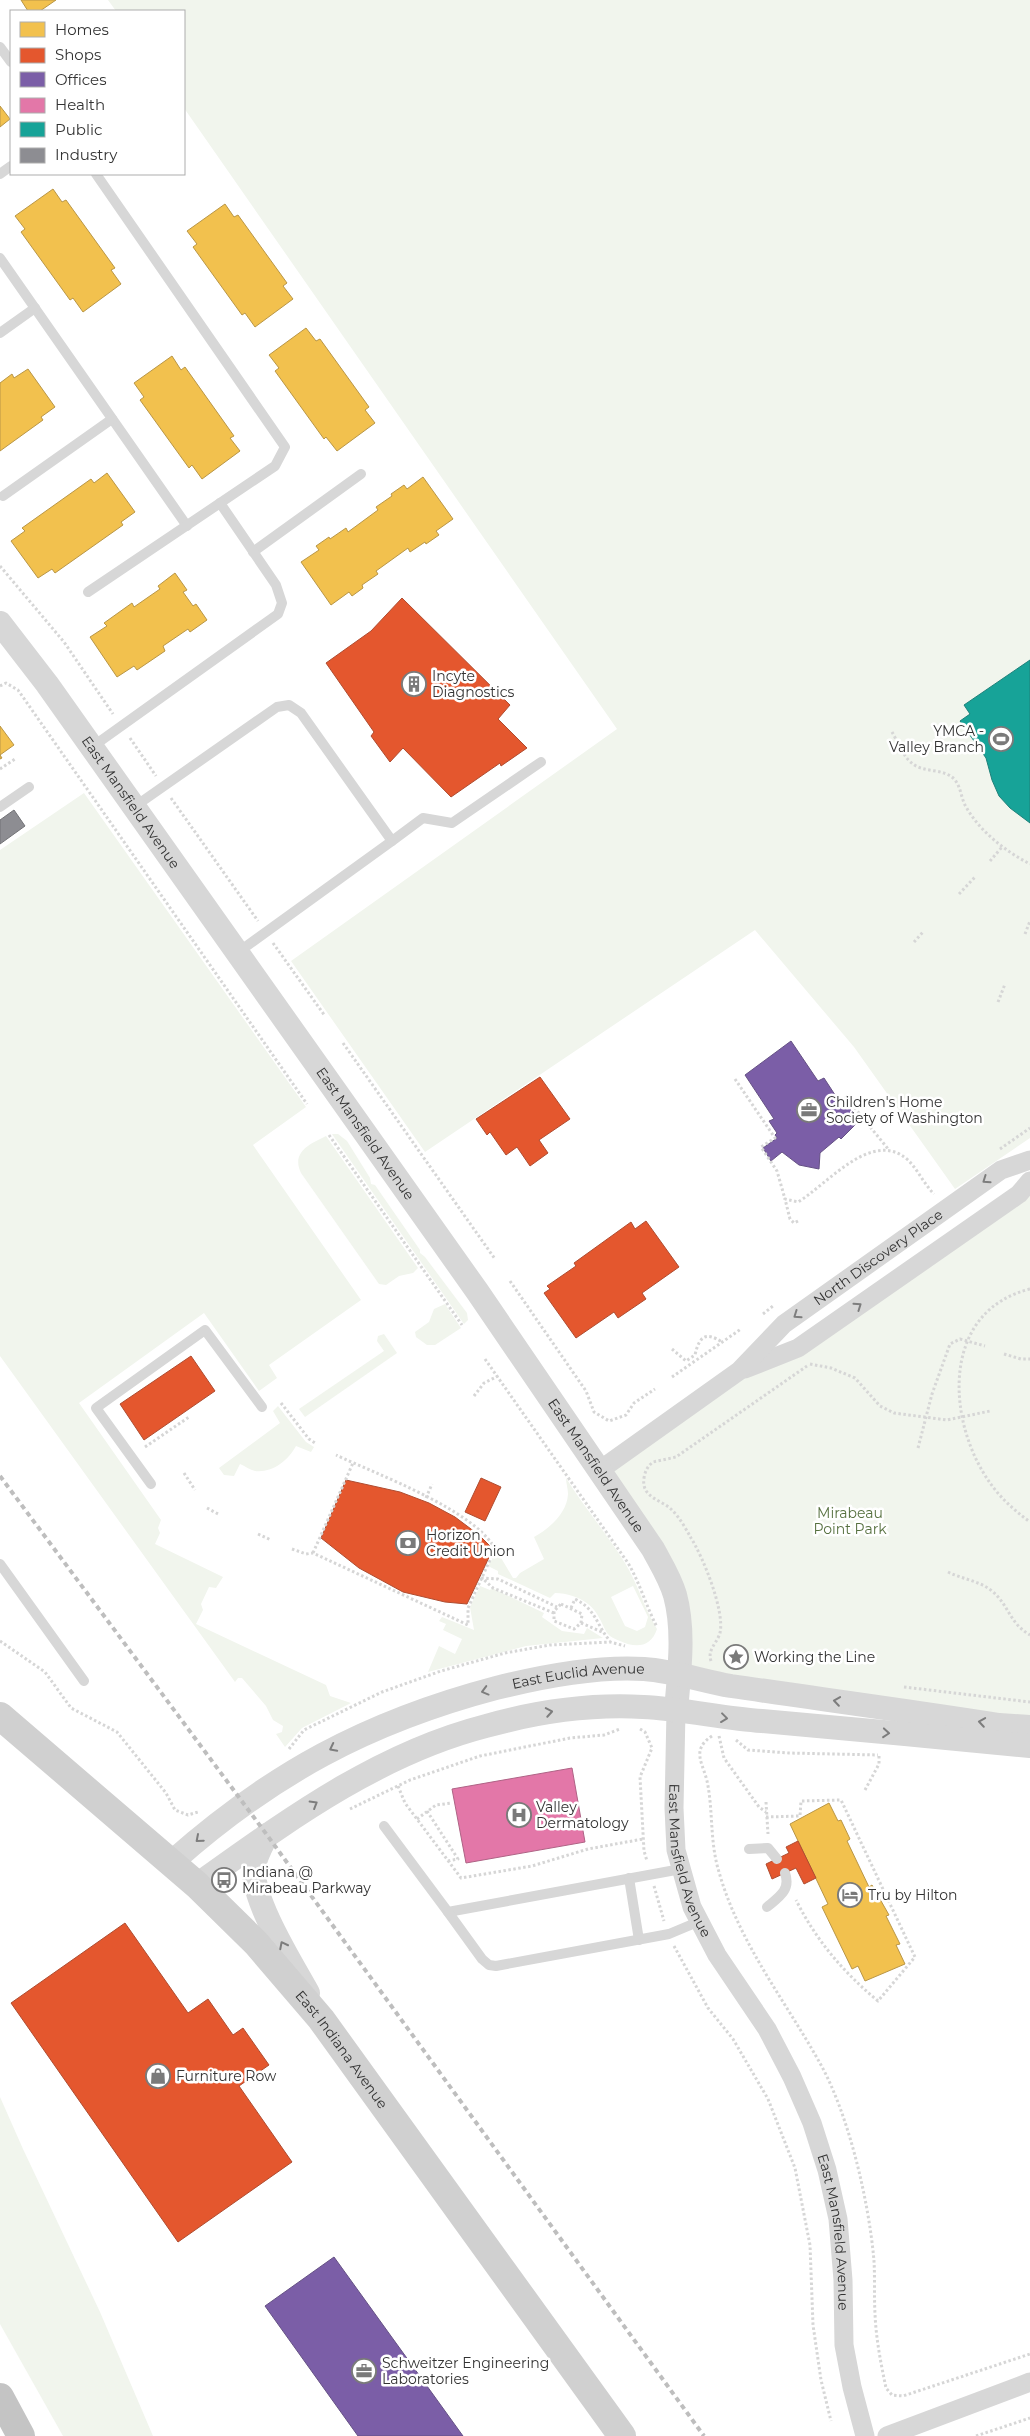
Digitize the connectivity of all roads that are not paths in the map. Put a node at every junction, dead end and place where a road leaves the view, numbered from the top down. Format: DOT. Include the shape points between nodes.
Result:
graph roads {
  1 [pos="0,47"];
  2 [pos="10,61"];
  3 [pos="97,175"];
  4 [pos="0,258"];
  5 [pos="35,308"];
  6 [pos="0,332"];
  7 [pos="112,419"];
  8 [pos="360,474"];
  9 [pos="3,496"];
  10 [pos="220,503"];
  11 [pos="186,526"];
  12 [pos="253,552"];
  13 [pos="88,592"];
  14 [pos="3,633"];
  15 [pos="92,747"];
  16 [pos="541,762"];
  17 [pos="29,787"];
  18 [pos="0,807"];
  19 [pos="133,807"];
  20 [pos="392,841"];
  21 [pos="237,953"];
  22 [pos="1030,1160"];
  23 [pos="1030,1181"];
  24 [pos="739,1371"];
  25 [pos="262,1407"];
  26 [pos="600,1470"];
  27 [pos="150,1484"];
  28 [pos="0,1564"];
  29 [pos="679,1675"];
  30 [pos="84,1680"];
  31 [pos="676,1711"];
  32 [pos="0,1716"];
  33 [pos="1030,1727"];
  34 [pos="1030,1746"];
  35 [pos="384,1826"];
  36 [pos="267,1835"];
  37 [pos="749,1849"];
  38 [pos="777,1859"];
  39 [pos="172,1862"];
  40 [pos="682,1869"];
  41 [pos="784,1873"];
  42 [pos="629,1878"];
  43 [pos="197,1885"];
  44 [pos="766,1907"];
  45 [pos="448,1912"];
  46 [pos="700,1921"];
  47 [pos="639,1940"];
  48 [pos="321,2019"];
  49 [pos="1030,2382"];
  50 [pos="0,2397"];
  51 [pos="21,2436"];
  52 [pos="622,2436"];
  53 [pos="865,2436"];
  54 [pos="887,2436"];
  1 -- 2 [label="lane"];
  3 -- 10 [label="lane" via="285,447 276,466"];
  4 -- 5 [label="lane"];
  5 -- 6 [label="lane"];
  5 -- 7 [label="lane"];
  7 -- 9 [label="lane"];
  7 -- 11 [label="lane"];
  8 -- 12 [label="lane"];
  10 -- 11 [label="lane"];
  10 -- 12 [label="lane"];
  11 -- 13 [label="lane"];
  12 -- 15 [label="lane" via="276,585 282,603 278,614"];
  14 -- 15 [label="street, East Mansfield Avenue"];
  15 -- 19 [label="street, East Mansfield Avenue"];
  16 -- 20 [label="lane" via="452,823 423,818"];
  17 -- 18 [label="lane"];
  19 -- 20 [label="lane" via="277,707 289,705 301,713"];
  19 -- 21 [label="street, East Mansfield Avenue"];
  20 -- 21 [label="lane"];
  21 -- 26 [label="street, East Mansfield Avenue"];
  22 -- 24 [label="street, North Discovery Place, one-way" via="1001,1170 784,1324"];
  24 -- 23 [label="street, North Discovery Place, one-way" via="798,1348 1018,1194"];
  24 -- 26 [label="street, North Discovery Place"];
  25 -- 27 [label="lane" via="205,1330 96,1408"];
  26 -- 29 [label="street, East Mansfield Avenue" via="669,1578 679,1613"];
  28 -- 30 [label="lane"];
  29 -- 31 [label="street, East Mansfield Avenue"];
  33 -- 29 [label="street, East Euclid Avenue, one-way" via="734,1686"];
  29 -- 39 [label="street, East Euclid Avenue, one-way" via="644,1669 582,1672 532,1679 396,1719 289,1773 205,1833"];
  31 -- 34 [label="street, one-way"];
  36 -- 31 [label="street, one-way" via="380,1766 484,1726 557,1711 643,1707"];
  31 -- 40 [label="street, East Mansfield Avenue" via="674,1808 676,1850"];
  32 -- 39 [label="main road, East Indiana Avenue"];
  35 -- 45 [label="lane"];
  36 -- 43 [label="street"];
  48 -- 36 [label="street, one-way" via="262,1904 255,1882 254,1866"];
  37 -- 38 [label="lane" via="768,1848"];
  39 -- 43 [label="main road, East Indiana Avenue"];
  40 -- 42 [label="lane"];
  40 -- 46 [label="street, East Mansfield Avenue" via="692,1907"];
  41 -- 44 [label="lane" via="785,1890"];
  42 -- 45 [label="lane"];
  42 -- 47 [label="lane"];
  43 -- 48 [label="main road, East Indiana Avenue" via="256,1943"];
  45 -- 47 [label="lane" via="489,1965"];
  46 -- 47 [label="lane" via="669,1934"];
  46 -- 53 [label="street, East Mansfield Avenue" via="738,1990 767,2029 812,2122 838,2220 844,2346"];
  48 -- 52 [label="main road, East Indiana Avenue"];
  49 -- 54 [label="street"];
  50 -- 51 [label="highway"];
}
